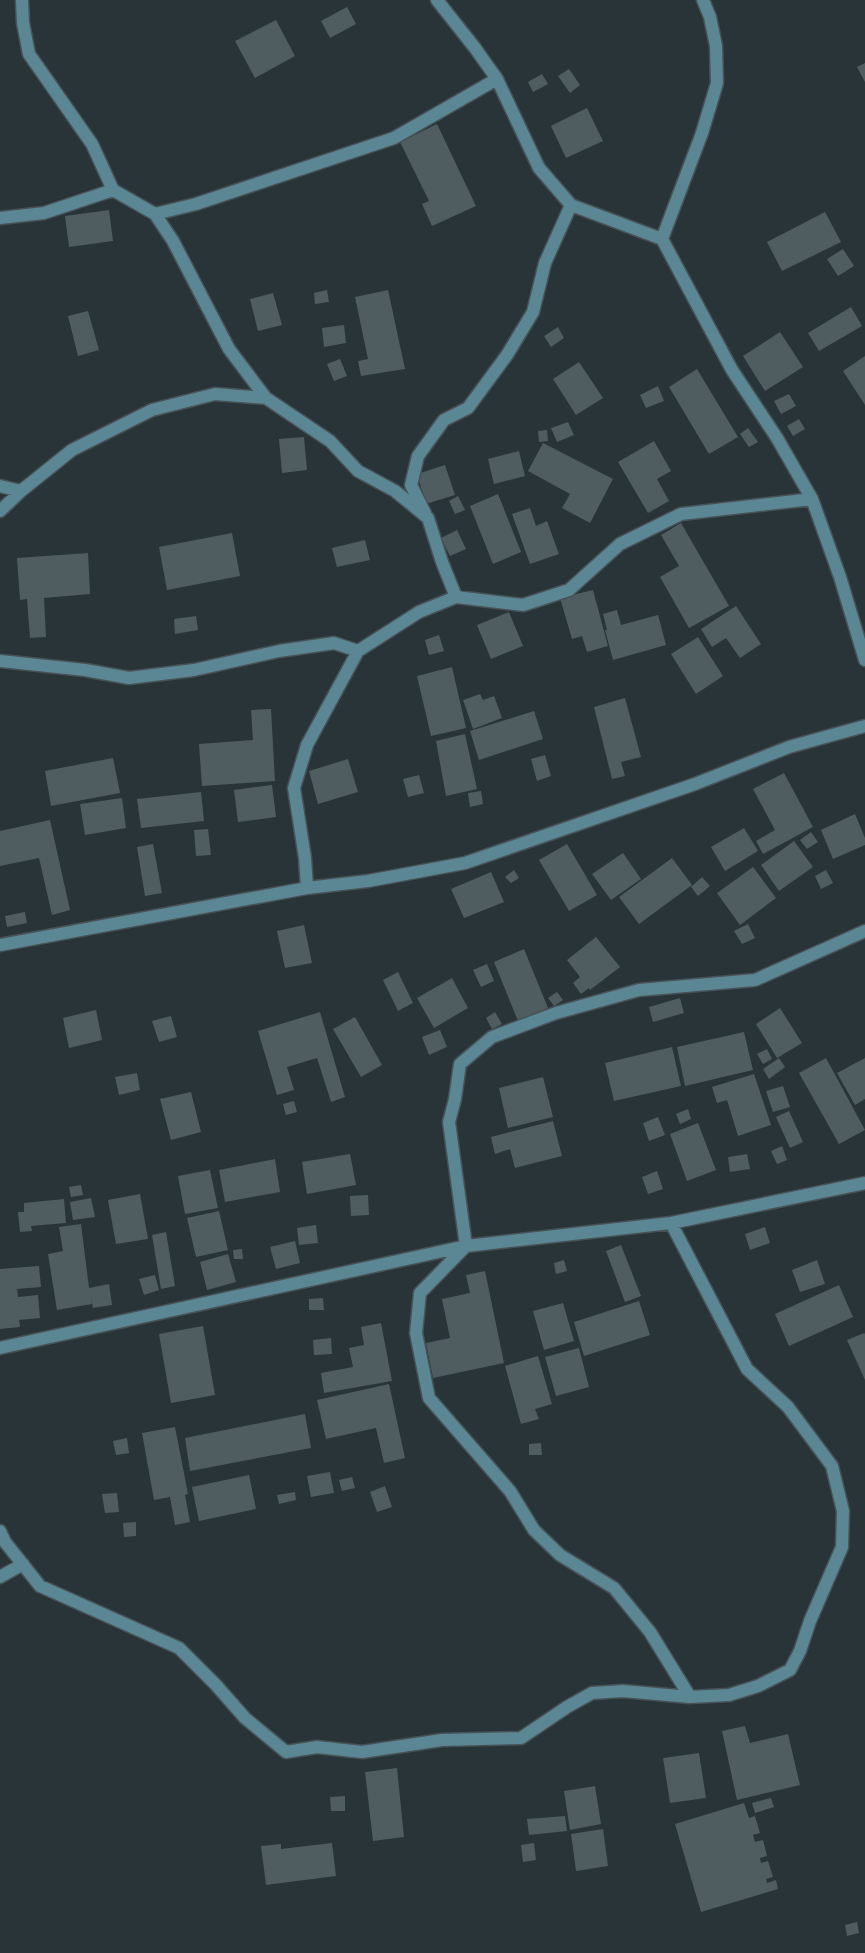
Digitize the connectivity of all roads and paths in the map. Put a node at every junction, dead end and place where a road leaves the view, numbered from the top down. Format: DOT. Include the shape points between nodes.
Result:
graph roads {
  1 [pos="22,0"];
  2 [pos="437,0"];
  3 [pos="704,0"];
  4 [pos="497,79"];
  5 [pos="113,190"];
  6 [pos="571,205"];
  7 [pos="155,214"];
  8 [pos="0,218"];
  9 [pos="662,239"];
  10 [pos="266,398"];
  11 [pos="0,486"];
  12 [pos="21,491"];
  13 [pos="812,499"];
  14 [pos="0,511"];
  15 [pos="428,518"];
  16 [pos="456,597"];
  17 [pos="358,651"];
  18 [pos="865,660"];
  19 [pos="0,661"];
  20 [pos="865,726"];
  21 [pos="307,888"];
  22 [pos="865,931"];
  23 [pos="0,945"];
  24 [pos="865,1183"];
  25 [pos="671,1223"];
  26 [pos="466,1246"];
  27 [pos="0,1348"];
  28 [pos="0,1531"];
  29 [pos="23,1564"];
  30 [pos="0,1577"];
  31 [pos="690,1697"];
  1 -- 5 [label="street" via="29,54 92,144"];
  2 -- 4 [label="street"];
  3 -- 9 [label="street" via="716,46 717,83"];
  4 -- 6 [label="street" via="539,168"];
  4 -- 7 [label="street" via="394,138 196,204"];
  5 -- 7 [label="street"];
  5 -- 8 [label="street" via="44,213"];
  6 -- 9 [label="street"];
  6 -- 15 [label="street" via="545,263 534,312 468,408 444,420 418,456 411,485"];
  7 -- 10 [label="street" via="229,349"];
  9 -- 13 [label="street" via="732,370"];
  10 -- 12 [label="street" via="216,394 152,410 72,450"];
  10 -- 15 [label="street" via="330,441 358,471 395,491"];
  11 -- 12 [label="street"];
  12 -- 14 [label="street"];
  13 -- 16 [label="street" via="681,514 620,544 569,590 523,605"];
  13 -- 18 [label="street"];
  15 -- 16 [label="street"];
  16 -- 17 [label="street" via="419,612"];
  17 -- 19 [label="street" via="334,644 279,651 194,670 129,678"];
  17 -- 21 [label="street" via="307,745 294,788"];
  20 -- 21 [label="street" via="789,747 696,784 464,863 368,881"];
  21 -- 23 [label="street"];
  22 -- 26 [label="street" via="755,980 639,990 556,1013 492,1037 460,1064 449,1122"];
  24 -- 25 [label="street"];
  25 -- 26 [label="street"];
  25 -- 31 [label="street" via="747,1369 788,1407 832,1466 843,1511 842,1547 790,1670 758,1686 729,1695"];
  26 -- 27 [label="street"];
  26 -- 31 [label="street" via="420,1293 416,1333 429,1398 510,1491 534,1530 560,1555 614,1588 650,1632"];
  28 -- 29 [label="street"];
  29 -- 30 [label="street"];
  29 -- 31 [label="street" via="40,1586 179,1648 245,1718 286,1752 317,1747 362,1752 442,1740 521,1738 592,1693 623,1691"];
}
